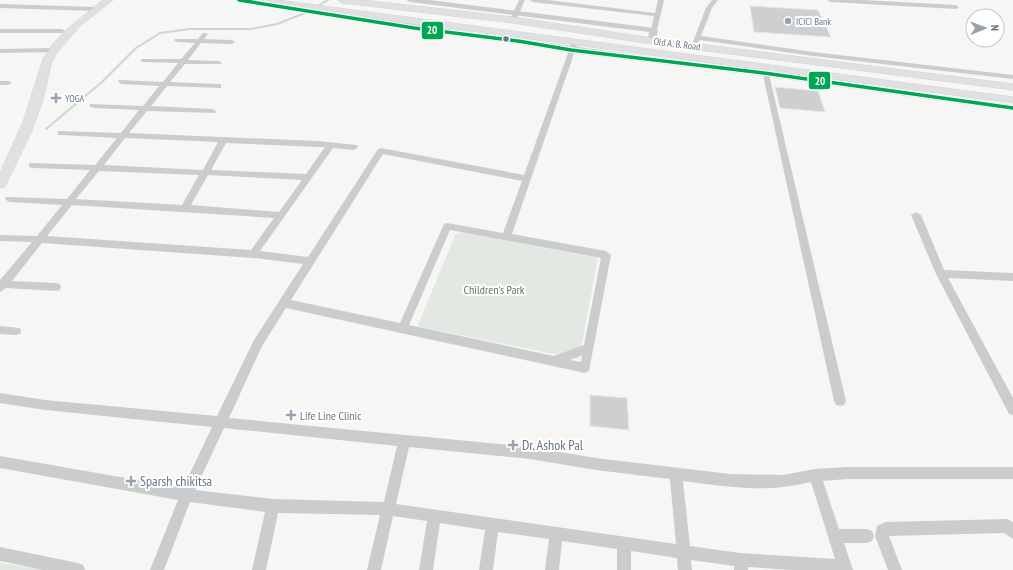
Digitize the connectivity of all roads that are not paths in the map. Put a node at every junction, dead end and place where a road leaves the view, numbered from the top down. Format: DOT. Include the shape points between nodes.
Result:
graph roads {
  1 [pos="102,0"];
  2 [pos="109,0"];
  3 [pos="239,0"];
  4 [pos="258,0"];
  5 [pos="346,0"];
  6 [pos="410,0"];
  7 [pos="522,0"];
  8 [pos="533,0"];
  9 [pos="661,0"];
  10 [pos="715,0"];
  11 [pos="830,0"];
  12 [pos="930,0"];
  13 [pos="894,2"];
  14 [pos="0,6"];
  15 [pos="936,6"];
  16 [pos="956,7"];
  17 [pos="300,8"];
  18 [pos="93,9"];
  19 [pos="658,15"];
  20 [pos="515,16"];
  21 [pos="654,30"];
  22 [pos="0,31"];
  23 [pos="62,32"];
  24 [pos="204,34"];
  25 [pos="177,40"];
  26 [pos="199,41"];
  27 [pos="652,41"];
  28 [pos="232,42"];
  29 [pos="696,42"];
  30 [pos="573,46"];
  31 [pos="47,51"];
  32 [pos="0,52"];
  33 [pos="144,60"];
  34 [pos="182,61"];
  35 [pos="219,63"];
  36 [pos="764,69"];
  37 [pos="988,74"];
  38 [pos="1013,77"];
  39 [pos="122,82"];
  40 [pos="164,84"];
  41 [pos="996,85"];
  42 [pos="218,86"];
  43 [pos="1013,87"];
  44 [pos="1013,100"];
  45 [pos="93,106"];
  46 [pos="1013,108"];
  47 [pos="143,109"];
  48 [pos="212,112"];
  49 [pos="61,133"];
  50 [pos="121,136"];
  51 [pos="222,141"];
  52 [pos="330,145"];
  53 [pos="354,147"];
  54 [pos="5,164"];
  55 [pos="32,165"];
  56 [pos="97,168"];
  57 [pos="204,174"];
  58 [pos="309,177"];
  59 [pos="527,179"];
  60 [pos="0,184"];
  61 [pos="9,199"];
  62 [pos="69,201"];
  63 [pos="185,208"];
  64 [pos="281,215"];
  65 [pos="916,215"];
  66 [pos="506,237"];
  67 [pos="0,238"];
  68 [pos="39,239"];
  69 [pos="253,254"];
  70 [pos="309,261"];
  71 [pos="941,274"];
  72 [pos="1013,277"];
  73 [pos="1,285"];
  74 [pos="56,287"];
  75 [pos="284,303"];
  76 [pos="403,328"];
  77 [pos="0,330"];
  78 [pos="16,331"];
  79 [pos="589,348"];
  80 [pos="554,361"];
  81 [pos="0,398"];
  82 [pos="840,401"];
  83 [pos="1013,410"];
  84 [pos="219,422"];
  85 [pos="405,440"];
  86 [pos="0,462"];
  87 [pos="676,472"];
  88 [pos="1013,473"];
  89 [pos="815,475"];
  90 [pos="186,495"];
  91 [pos="273,506"];
  92 [pos="388,508"];
  93 [pos="435,516"];
  94 [pos="492,524"];
  95 [pos="1013,532"];
  96 [pos="556,534"];
  97 [pos="835,536"];
  98 [pos="867,536"];
  99 [pos="624,543"];
  100 [pos="683,552"];
  101 [pos="0,554"];
  102 [pos="741,565"];
  103 [pos="52,568"];
  104 [pos="845,568"];
  105 [pos="78,570"];
  106 [pos="157,570"];
  107 [pos="258,570"];
  108 [pos="374,570"];
  109 [pos="426,570"];
  110 [pos="486,570"];
  111 [pos="552,570"];
  112 [pos="624,570"];
  113 [pos="685,570"];
  114 [pos="895,570"];
  1 -- 18 [label="main road"];
  2 -- 18 [label="main road"];
  3 -- 17 [label="street"];
  4 -- 17 [label="main road, Old A. B. Road"];
  5 -- 20 [label="main road, Old A. B. Road" via="436,12"];
  6 -- 20 [label="street"];
  7 -- 20 [label="street"];
  8 -- 19 [label="street"];
  9 -- 19 [label="street"];
  10 -- 29 [label="street"];
  11 -- 13 [label="street"];
  12 -- 15 [label="street"];
  13 -- 15 [label="street"];
  14 -- 18 [label="street"];
  15 -- 16 [label="street"];
  17 -- 30 [label="main road, Old A. B. Road"];
  18 -- 23 [label="main road"];
  18 -- 31 [label="main road"];
  19 -- 21 [label="street"];
  20 -- 21 [label="street"];
  20 -- 27 [label="main road, Old A. B. Road"];
  21 -- 27 [label="street"];
  22 -- 23 [label="street"];
  23 -- 31 [label="main road"];
  24 -- 26 [label="street"];
  25 -- 26 [label="street"];
  26 -- 28 [label="street"];
  26 -- 34 [label="street"];
  27 -- 29 [label="main road, Old A. B. Road"];
  29 -- 37 [label="street"];
  29 -- 41 [label="main road, Old A. B. Road"];
  30 -- 36 [label="main road, Old A. B. Road"];
  30 -- 59 [label="street"];
  31 -- 32 [label="street"];
  31 -- 54 [label="main road" via="48,60 26,131"];
  33 -- 34 [label="street"];
  34 -- 35 [label="street"];
  34 -- 40 [label="street"];
  36 -- 44 [label="main road, Old A. B. Road"];
  36 -- 46 [label="street"];
  36 -- 82 [label="street"];
  37 -- 38 [label="street"];
  37 -- 41 [label="main road"];
  39 -- 40 [label="street"];
  40 -- 42 [label="street"];
  40 -- 47 [label="street"];
  41 -- 43 [label="main road, Old A. B. Road"];
  45 -- 47 [label="street"];
  47 -- 48 [label="street"];
  47 -- 50 [label="street"];
  49 -- 50 [label="street"];
  50 -- 51 [label="street"];
  50 -- 56 [label="street"];
  51 -- 52 [label="street"];
  51 -- 57 [label="street"];
  52 -- 53 [label="street"];
  52 -- 58 [label="street"];
  54 -- 60 [label="main road"];
  55 -- 56 [label="street"];
  56 -- 57 [label="street"];
  56 -- 62 [label="street"];
  57 -- 58 [label="street"];
  57 -- 63 [label="street"];
  58 -- 64 [label="street"];
  59 -- 66 [label="street"];
  59 -- 70 [label="street" via="381,151"];
  61 -- 62 [label="street"];
  62 -- 63 [label="street"];
  62 -- 68 [label="street"];
  63 -- 64 [label="street"];
  64 -- 69 [label="street"];
  65 -- 71 [label="street"];
  66 -- 76 [label="street" via="448,226"];
  66 -- 79 [label="street" via="606,255"];
  67 -- 68 [label="street"];
  68 -- 69 [label="street"];
  68 -- 73 [label="street"];
  69 -- 70 [label="street"];
  70 -- 75 [label="street"];
  71 -- 72 [label="street"];
  71 -- 83 [label="street"];
  73 -- 74 [label="street"];
  75 -- 76 [label="street"];
  75 -- 84 [label="street" via="258,343"];
  76 -- 80 [label="street"];
  77 -- 78 [label="street"];
  79 -- 80 [label="street"];
  79 -- 80 [label="street" via="585,368"];
  81 -- 84 [label="street" via="45,405"];
  84 -- 85 [label="street"];
  84 -- 90 [label="street"];
  85 -- 87 [label="street"];
  85 -- 92 [label="street"];
  86 -- 90 [label="street"];
  87 -- 89 [label="street" via="756,481 783,481"];
  87 -- 100 [label="street"];
  88 -- 89 [label="street"];
  89 -- 97 [label="street"];
  90 -- 91 [label="street"];
  90 -- 106 [label="street"];
  91 -- 92 [label="street"];
  91 -- 107 [label="street"];
  92 -- 93 [label="street"];
  92 -- 108 [label="street"];
  93 -- 94 [label="street"];
  93 -- 109 [label="street"];
  94 -- 96 [label="street"];
  94 -- 110 [label="street"];
  95 -- 114 [label="street" via="1007,526 886,529 882,531 882,536"];
  96 -- 99 [label="street"];
  96 -- 111 [label="street"];
  97 -- 98 [label="street"];
  97 -- 104 [label="street"];
  99 -- 100 [label="street"];
  99 -- 112 [label="street"];
  100 -- 102 [label="street"];
  100 -- 113 [label="street"];
  101 -- 103 [label="street"];
  102 -- 104 [label="street"];
  103 -- 105 [label="street"];
}
